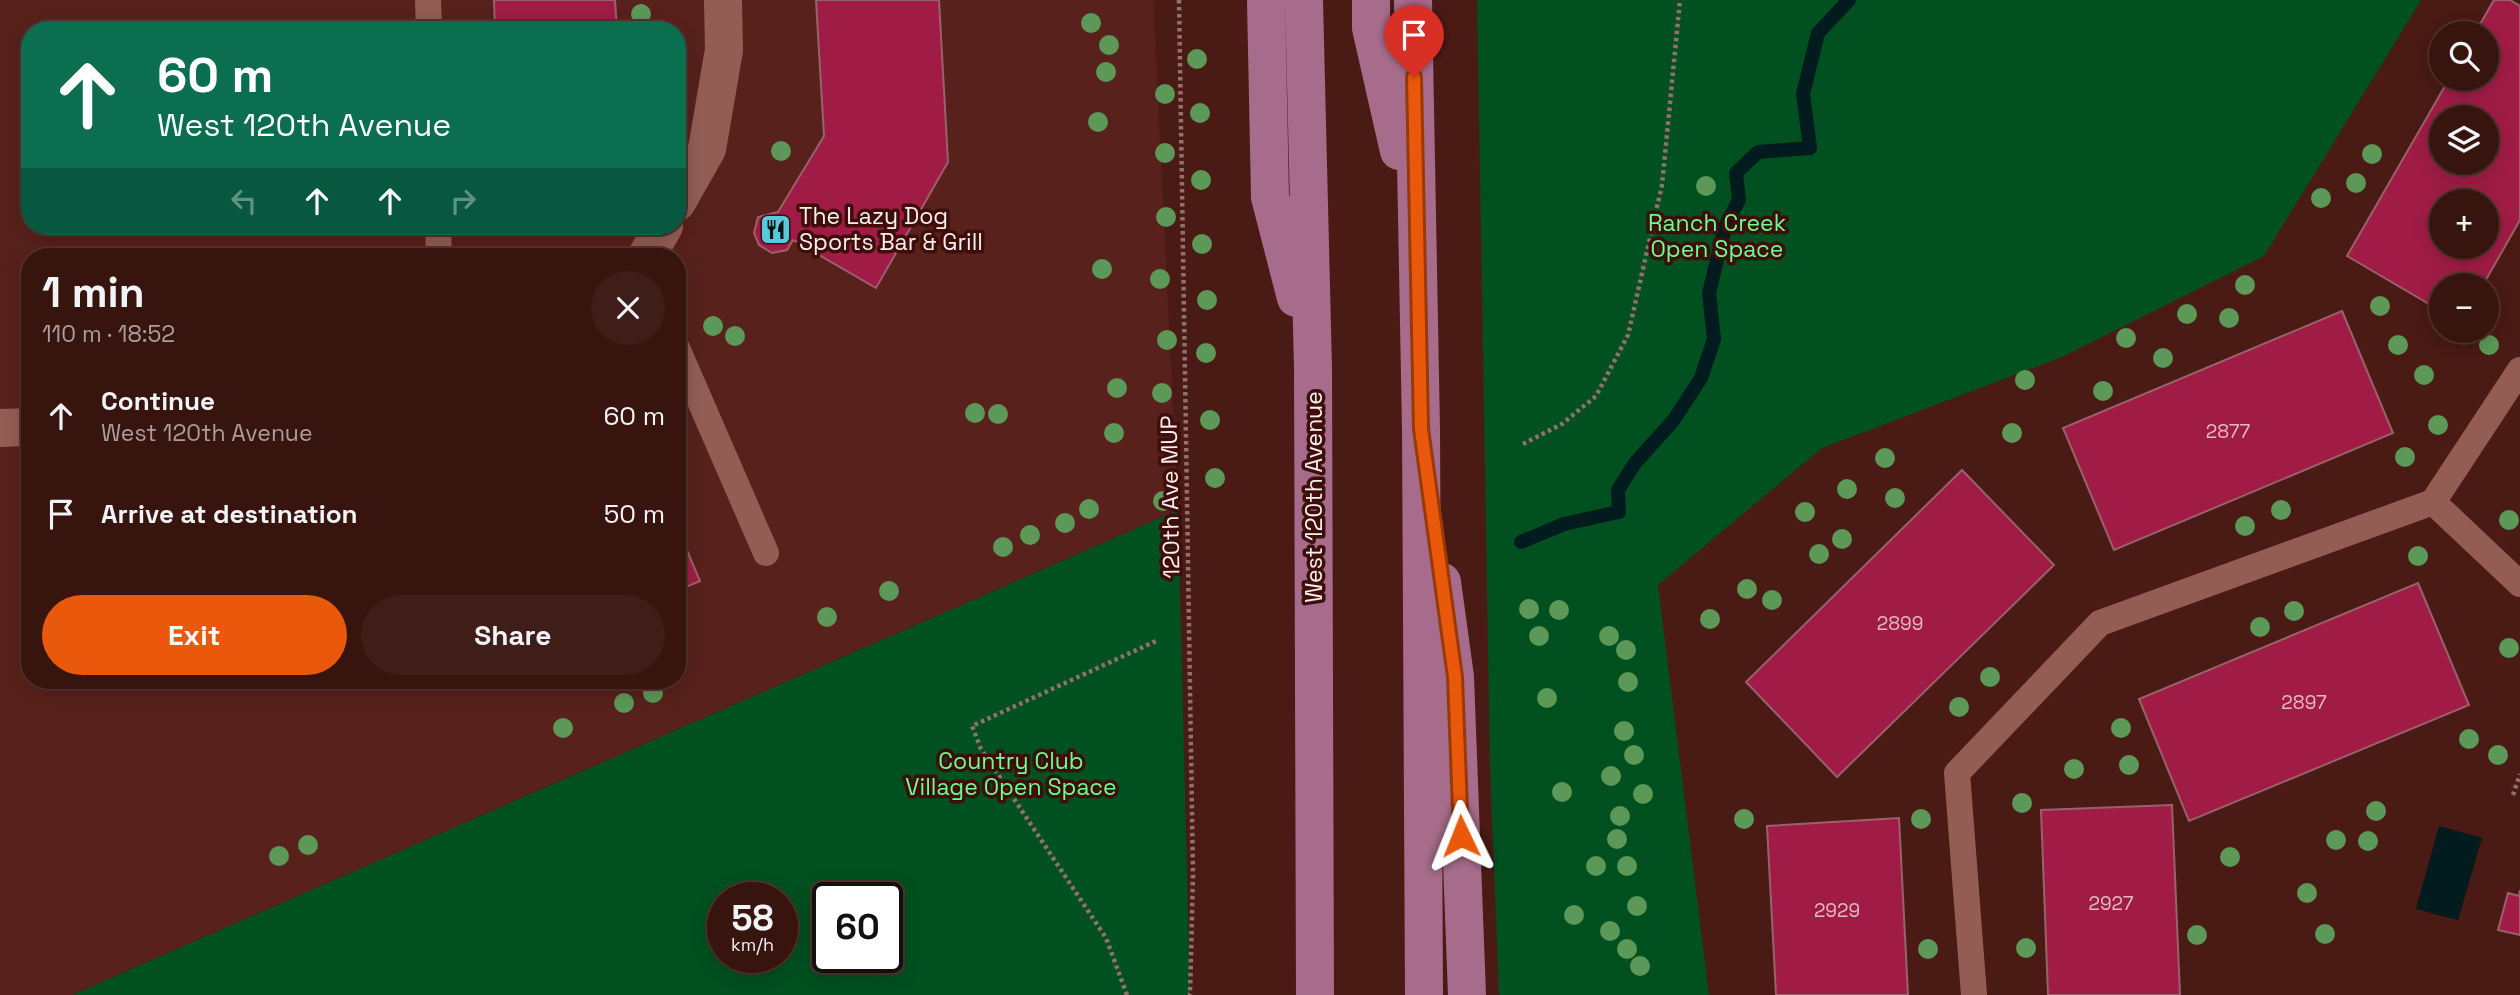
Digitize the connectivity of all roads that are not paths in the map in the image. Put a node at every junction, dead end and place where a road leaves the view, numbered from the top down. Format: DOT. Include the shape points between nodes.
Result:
graph roads {
  1 [pos="428,0"];
  2 [pos="723,0"];
  3 [pos="1266,0"];
  4 [pos="1304,0"];
  5 [pos="1371,0"];
  6 [pos="1413,0"];
  7 [pos="429,21"];
  8 [pos="686,186"];
  9 [pos="1417,232"];
  10 [pos="1313,368"];
  11 [pos="686,369"];
  12 [pos="2520,370"];
  13 [pos="21,427"];
  14 [pos="0,428"];
  15 [pos="1421,429"];
  16 [pos="2433,502"];
  17 [pos="766,554"];
  18 [pos="2520,584"];
  19 [pos="1315,995"];
  20 [pos="1424,995"];
  21 [pos="1467,995"];
  22 [pos="1974,995"];
  1 -- 7 [label="lane"];
  2 -- 8 [label="street" via="724,50 707,149"];
  3 -- 10 [label="main road" via="1270,197"];
  4 -- 10 [label="main road, West 120th Avenue"];
  5 -- 9 [label="main road" via="1371,28"];
  6 -- 9 [label="main road"];
  9 -- 15 [label="main road"];
  10 -- 19 [label="main road, West 120th Avenue"];
  11 -- 17 [label="lane"];
  12 -- 16 [label="lane"];
  13 -- 14 [label="street"];
  15 -- 20 [label="main road"];
  15 -- 21 [label="main road" via="1455,677"];
  16 -- 18 [label="lane"];
  16 -- 22 [label="lane" via="2100,623 1957,773"];
}
